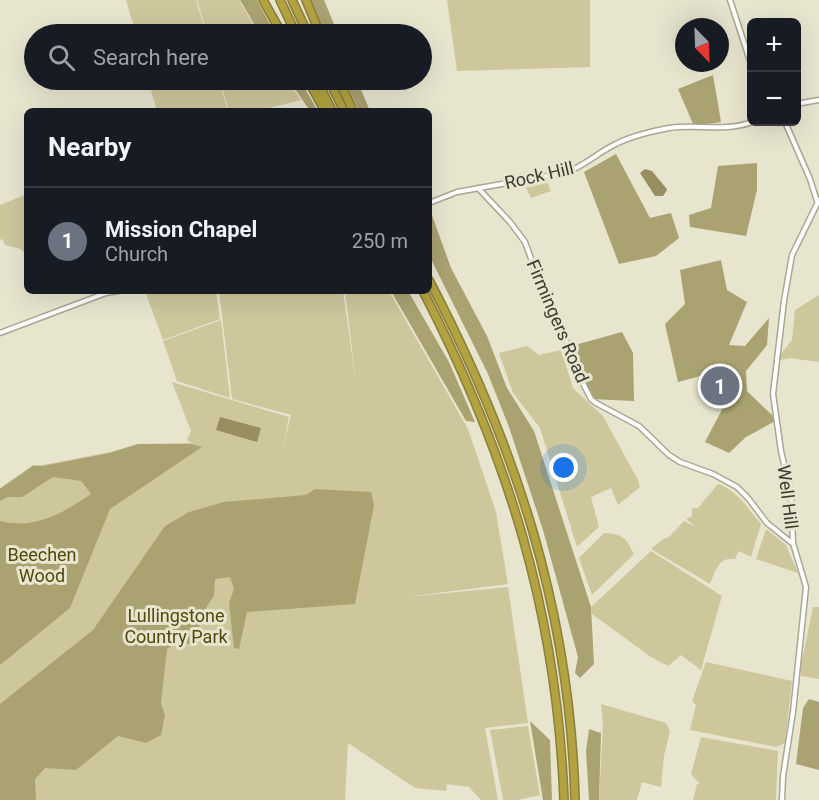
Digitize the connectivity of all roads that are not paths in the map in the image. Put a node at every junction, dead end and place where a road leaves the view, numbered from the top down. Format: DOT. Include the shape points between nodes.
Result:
graph roads {
  1 [pos="263,0"];
  2 [pos="280,0"];
  3 [pos="292,0"];
  4 [pos="306,0"];
  5 [pos="730,0"];
  6 [pos="276,24"];
  7 [pos="291,24"];
  8 [pos="303,24"];
  9 [pos="316,24"];
  10 [pos="747,52"];
  11 [pos="313,90"];
  12 [pos="322,90"];
  13 [pos="334,90"];
  14 [pos="344,90"];
  15 [pos="819,100"];
  16 [pos="801,103"];
  17 [pos="323,108"];
  18 [pos="331,108"];
  19 [pos="343,108"];
  20 [pos="352,108"];
  21 [pos="747,123"];
  22 [pos="787,126"];
  23 [pos="478,188"];
  24 [pos="818,201"];
  25 [pos="432,202"];
  26 [pos="432,286"];
  27 [pos="103,294"];
  28 [pos="424,294"];
  29 [pos="0,333"];
  30 [pos="793,543"];
  31 [pos="564,800"];
  32 [pos="575,800"];
  33 [pos="782,800"];
  1 -- 6 [label="highway"];
  2 -- 7 [label="highway"];
  3 -- 8 [label="highway"];
  4 -- 9 [label="highway"];
  5 -- 10 [label="street"];
  11 -- 17 [label="highway"];
  12 -- 18 [label="highway"];
  13 -- 19 [label="highway"];
  14 -- 20 [label="highway"];
  15 -- 16 [label="street"];
  21 -- 23 [label="street, Rock Hill" via="670,128 618,142 575,169"];
  22 -- 24 [label="street"];
  23 -- 25 [label="street, Rock Hill"];
  23 -- 30 [label="street, Firmingers Road" via="525,242 591,399 639,426 680,462 737,487 767,523"];
  24 -- 30 [label="street, Well Hill" via="792,255 773,394 791,495"];
  26 -- 32 [label="highway" via="490,406 534,534 554,613 564,674"];
  27 -- 29 [label="street"];
  28 -- 31 [label="highway" via="482,417 523,534 552,667"];
  30 -- 33 [label="street, Well Hill" via="806,587 806,601"];
}
